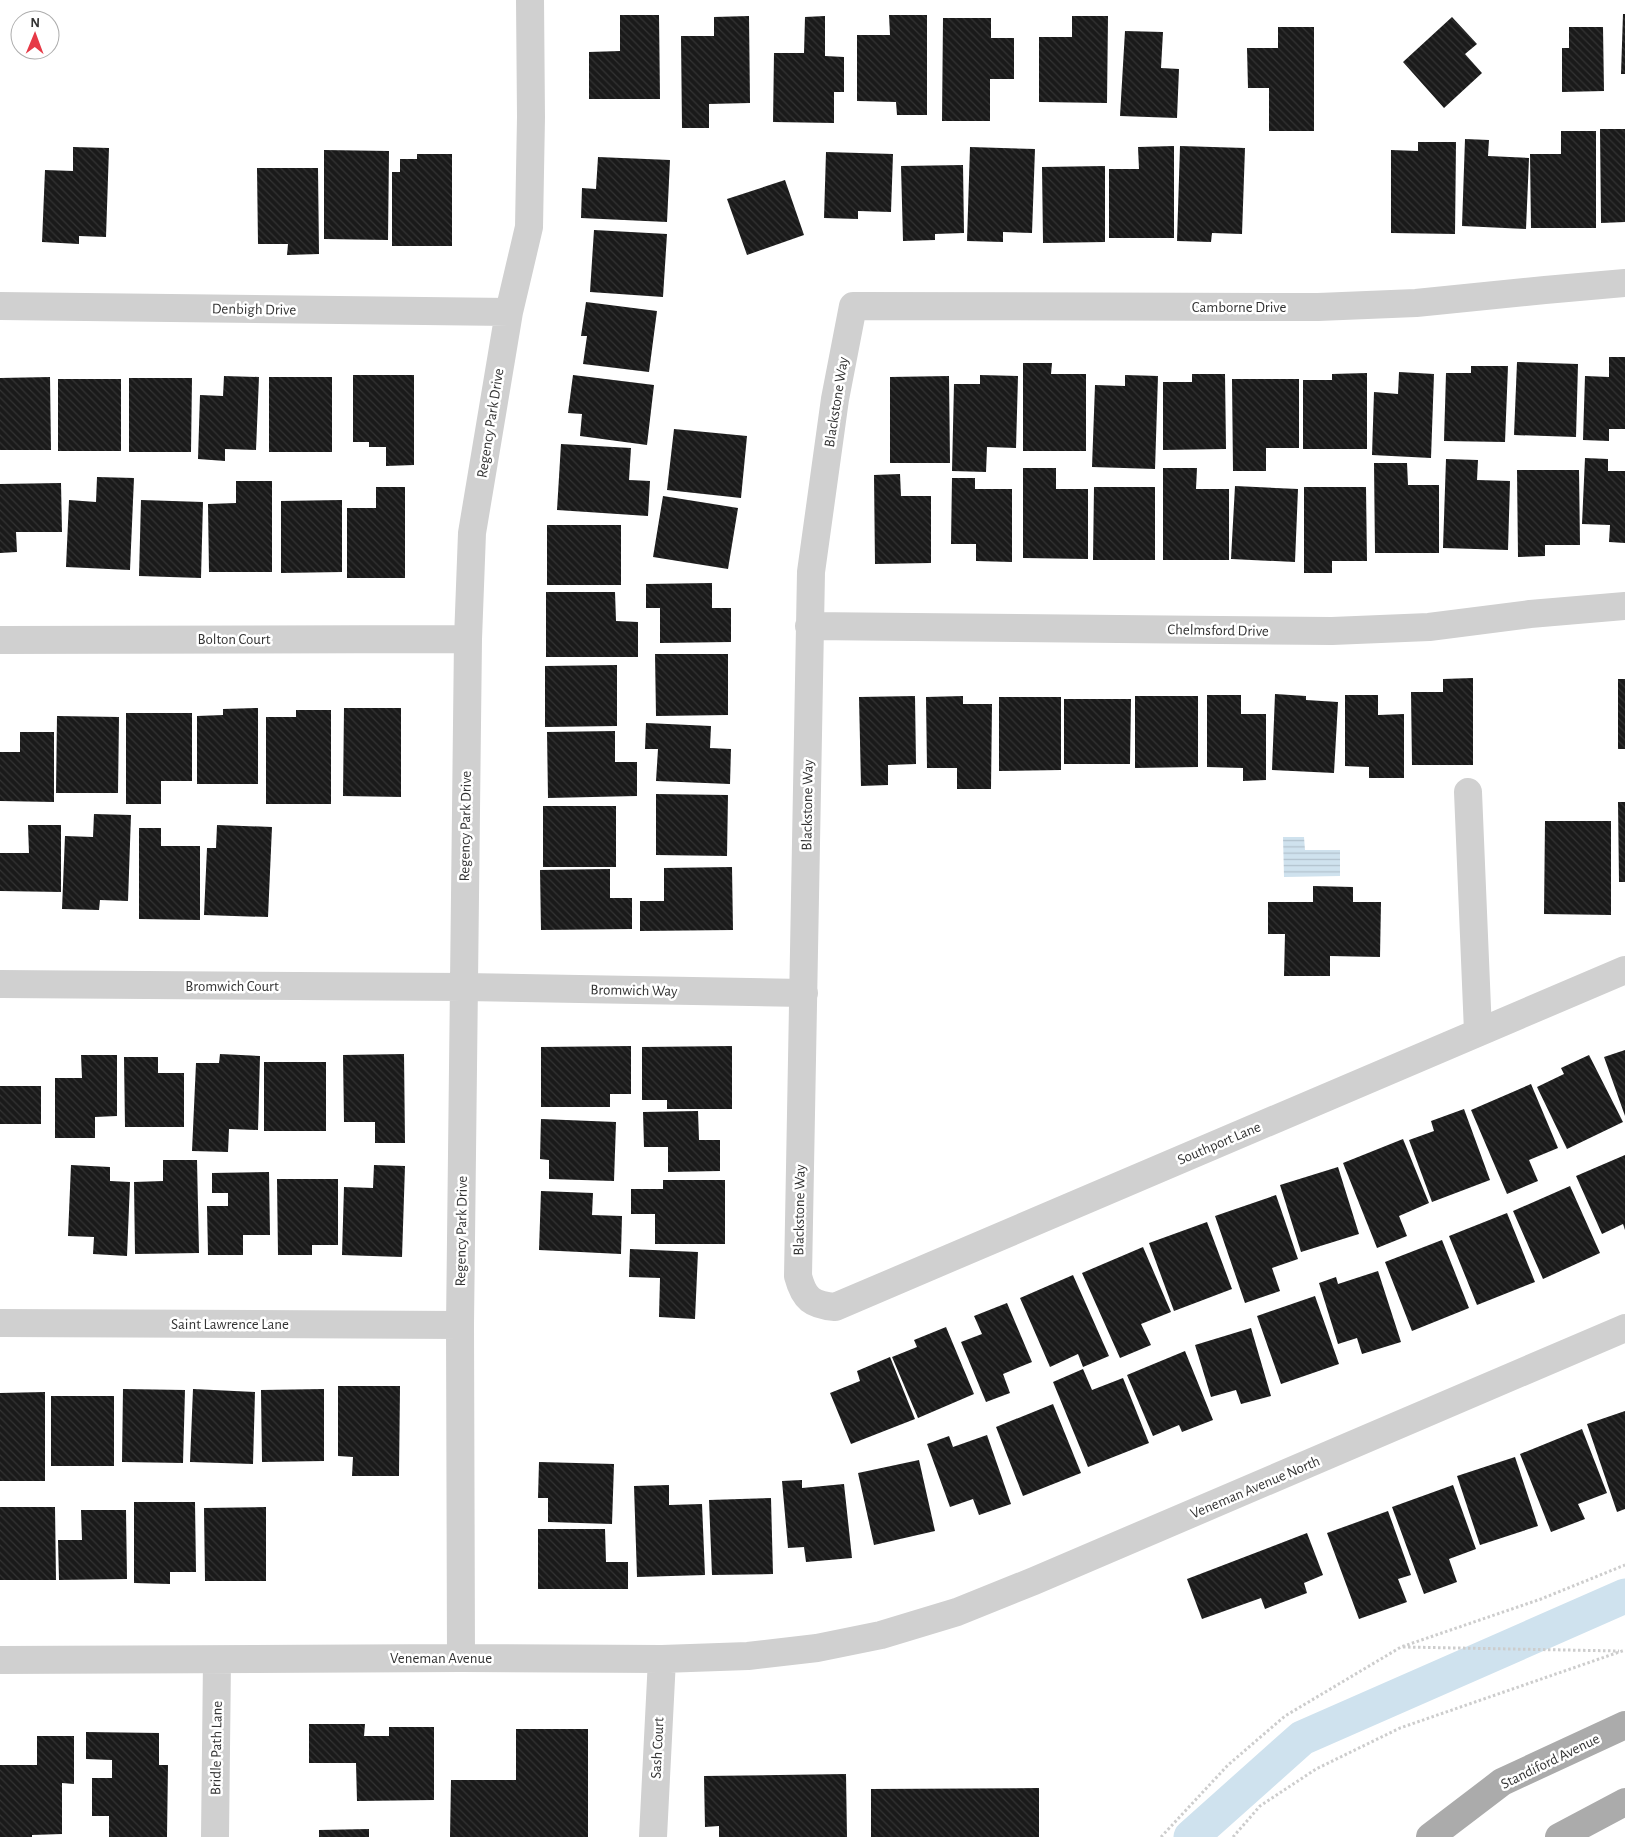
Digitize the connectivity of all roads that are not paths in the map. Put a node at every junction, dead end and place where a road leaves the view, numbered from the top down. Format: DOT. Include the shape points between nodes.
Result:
graph roads {
  1 [pos="530,0"];
  2 [pos="1625,284"];
  3 [pos="0,306"];
  4 [pos="853,306"];
  5 [pos="508,312"];
  6 [pos="1625,606"];
  7 [pos="810,626"];
  8 [pos="468,639"];
  9 [pos="0,640"];
  10 [pos="1468,792"];
  11 [pos="1625,970"];
  12 [pos="0,984"];
  13 [pos="464,988"];
  14 [pos="804,993"];
  15 [pos="1478,1032"];
  16 [pos="813,1302"];
  17 [pos="0,1323"];
  18 [pos="460,1325"];
  19 [pos="1625,1328"];
  20 [pos="881,1635"];
  21 [pos="461,1658"];
  22 [pos="662,1659"];
  23 [pos="0,1660"];
  24 [pos="218,1660"];
  25 [pos="1625,1725"];
  26 [pos="1625,1802"];
  27 [pos="215,1837"];
  28 [pos="653,1837"];
  29 [pos="1430,1837"];
  30 [pos="1559,1837"];
  1 -- 5 [label="street, Regency Park Drive" via="529,227"];
  2 -- 4 [label="street, Camborne Drive" via="1416,304 1318,307"];
  3 -- 5 [label="street, Denbigh Drive"];
  4 -- 7 [label="street, Blackstone Way" via="835,400 813,562"];
  5 -- 8 [label="street, Regency Park Drive" via="472,533"];
  6 -- 7 [label="street, Chelmsford Drive" via="1429,627 1332,631"];
  7 -- 14 [label="street, Blackstone Way"];
  8 -- 9 [label="street, Bolton Court"];
  8 -- 13 [label="street, Regency Park Drive"];
  10 -- 15 [label="street"];
  11 -- 15 [label="street, Southport Lane"];
  12 -- 13 [label="street, Bromwich Court"];
  13 -- 14 [label="street, Bromwich Way"];
  13 -- 18 [label="street, Regency Park Drive"];
  14 -- 16 [label="street, Blackstone Way" via="798,1276 801,1291"];
  15 -- 16 [label="street, Southport Lane" via="835,1307"];
  17 -- 18 [label="street, Saint Lawrence Lane"];
  18 -- 21 [label="street, Regency Park Drive"];
  19 -- 20 [label="street, Veneman Avenue North" via="1034,1581 956,1612"];
  20 -- 22 [label="street, Veneman Avenue" via="817,1648 748,1656"];
  21 -- 22 [label="street, Veneman Avenue"];
  21 -- 24 [label="street, Veneman Avenue"];
  22 -- 28 [label="street, Sash Court"];
  23 -- 24 [label="street, Veneman Avenue"];
  24 -- 27 [label="street, Bridle Path Lane"];
  25 -- 29 [label="main road, Standiford Avenue" via="1502,1782"];
  26 -- 30 [label="main road"];
}
